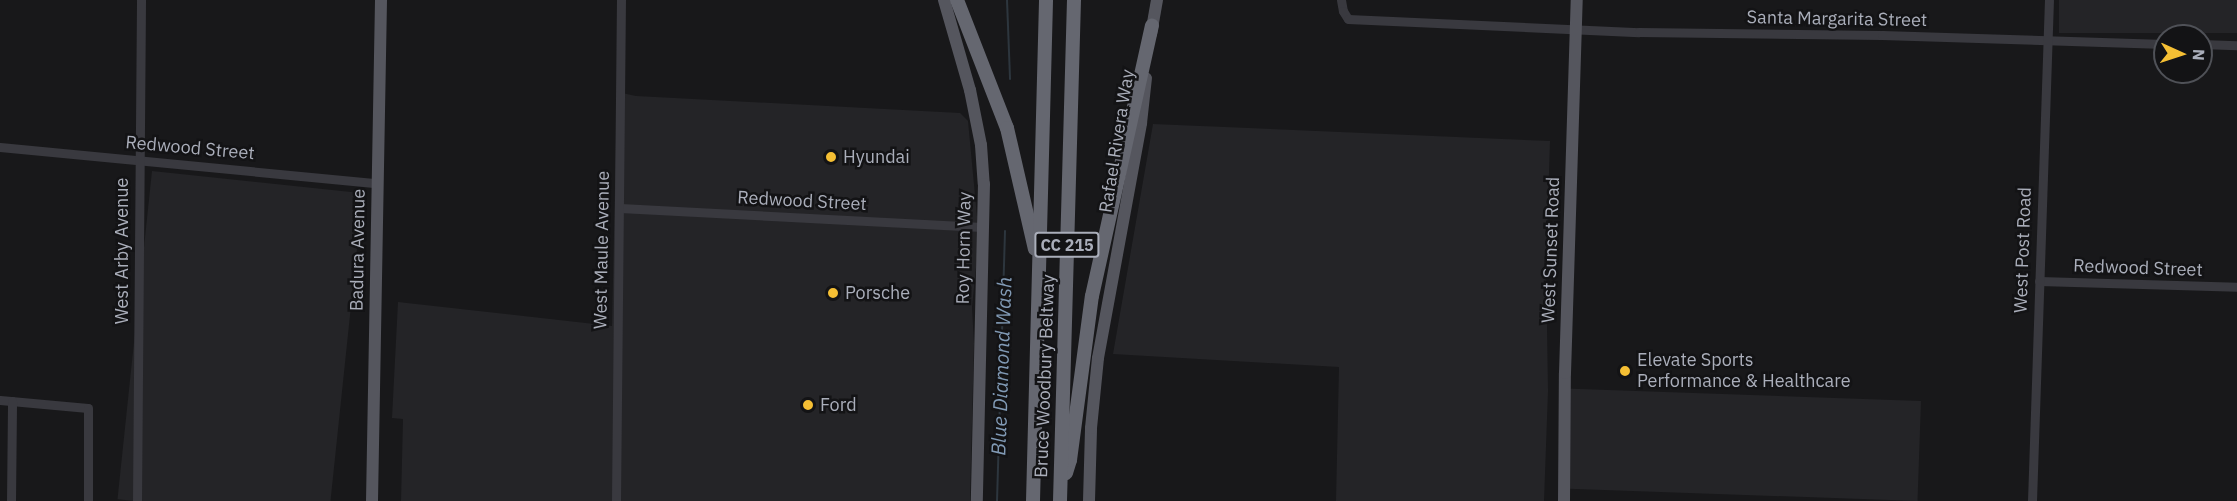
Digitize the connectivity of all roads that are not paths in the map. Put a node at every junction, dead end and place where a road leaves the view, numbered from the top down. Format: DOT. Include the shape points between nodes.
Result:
graph roads {
  1 [pos="141,0"];
  2 [pos="381,0"];
  3 [pos="621,0"];
  4 [pos="944,0"];
  5 [pos="957,0"];
  6 [pos="1046,0"];
  7 [pos="1074,0"];
  8 [pos="1157,0"];
  9 [pos="1341,0"];
  10 [pos="1576,0"];
  11 [pos="2049,0"];
  12 [pos="1152,26"];
  13 [pos="1576,29"];
  14 [pos="2048,41"];
  15 [pos="2153,44"];
  16 [pos="2213,44"];
  17 [pos="2237,45"];
  18 [pos="0,147"];
  19 [pos="138,160"];
  20 [pos="376,183"];
  21 [pos="620,208"];
  22 [pos="982,227"];
  23 [pos="1039,263"];
  24 [pos="2039,281"];
  25 [pos="2237,287"];
  26 [pos="0,399"];
  27 [pos="12,401"];
  28 [pos="1060,495"];
  29 [pos="11,501"];
  30 [pos="88,501"];
  31 [pos="136,501"];
  32 [pos="372,501"];
  33 [pos="616,501"];
  34 [pos="977,501"];
  35 [pos="1033,501"];
  36 [pos="1089,501"];
  37 [pos="1564,501"];
  38 [pos="2032,501"];
  1 -- 19 [label="street, West Arby Avenue"];
  2 -- 20 [label="main road, Badura Avenue"];
  3 -- 21 [label="street, West Maule Avenue"];
  4 -- 22 [label="main road, Roy Horn Way" via="981,145"];
  5 -- 23 [label="highway" via="1007,128"];
  6 -- 23 [label="highway, Bruce Woodbury Beltway / CC 215"];
  7 -- 28 [label="highway, Bruce Woodbury Beltway / CC 215"];
  8 -- 12 [label="main road, Rafael Rivera Way"];
  9 -- 13 [label="street, Santa Margarita Street" via="1348,19"];
  10 -- 13 [label="main road, West Sunset Road"];
  11 -- 14 [label="street, West Post Road"];
  12 -- 28 [label="highway" via="1092,296 1070,460"];
  12 -- 36 [label="main road, Rafael Rivera Way" via="1141,123 1098,358"];
  13 -- 14 [label="street, Santa Margarita Street"];
  13 -- 37 [label="main road, West Sunset Road"];
  14 -- 15 [label="street, Santa Margarita Street"];
  14 -- 24 [label="street, West Post Road"];
  16 -- 17 [label="street"];
  18 -- 19 [label="street, Redwood Street"];
  19 -- 20 [label="street, Redwood Street"];
  19 -- 31 [label="street, West Arby Avenue"];
  20 -- 32 [label="main road, Badura Avenue"];
  21 -- 22 [label="street, Redwood Street"];
  21 -- 33 [label="street, West Maule Avenue"];
  22 -- 34 [label="main road, Roy Horn Way"];
  23 -- 35 [label="highway, Bruce Woodbury Beltway / CC 215"];
  24 -- 25 [label="street, Redwood Street"];
  24 -- 38 [label="street, West Post Road"];
  26 -- 27 [label="street"];
  27 -- 29 [label="street"];
  27 -- 30 [label="street" via="88,408"];
}
